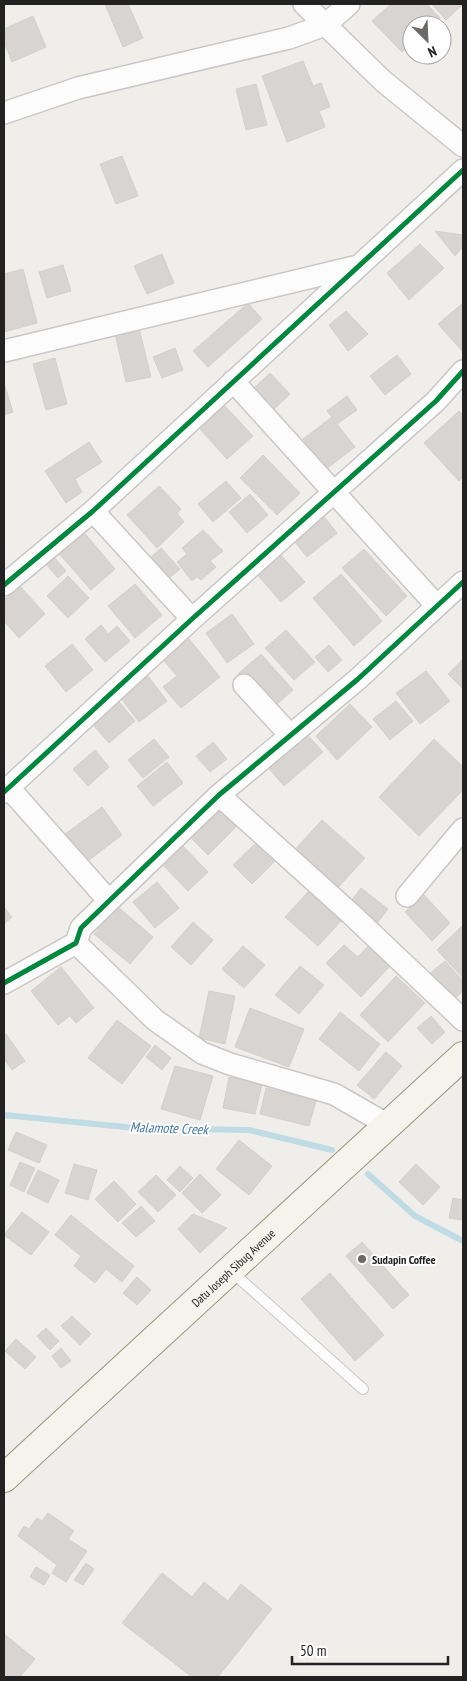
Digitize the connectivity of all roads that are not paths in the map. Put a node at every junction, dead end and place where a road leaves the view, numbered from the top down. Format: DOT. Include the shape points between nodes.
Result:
graph roads {
  1 [pos="304,4"];
  2 [pos="349,4"];
  3 [pos="325,25"];
  4 [pos="4,113"];
  5 [pos="463,146"];
  6 [pos="463,170"];
  7 [pos="356,266"];
  8 [pos="4,351"];
  9 [pos="463,371"];
  10 [pos="233,381"];
  11 [pos="336,492"];
  12 [pos="93,511"];
  13 [pos="4,585"];
  14 [pos="453,597"];
  15 [pos="192,619"];
  16 [pos="244,686"];
  17 [pos="290,735"];
  18 [pos="6,790"];
  19 [pos="219,795"];
  20 [pos="463,829"];
  21 [pos="407,896"];
  22 [pos="109,901"];
  23 [pos="76,943"];
  24 [pos="4,983"];
  25 [pos="463,1020"];
  26 [pos="463,1056"];
  27 [pos="388,1125"];
  28 [pos="230,1270"];
  29 [pos="362,1389"];
  30 [pos="6,1473"];
  1 -- 3 [label="street"];
  2 -- 3 [label="street"];
  3 -- 4 [label="street" via="289,38 78,88"];
  3 -- 5 [label="street" via="383,81"];
  6 -- 7 [label="street"];
  7 -- 8 [label="street"];
  7 -- 10 [label="street"];
  9 -- 11 [label="street" via="436,401"];
  10 -- 11 [label="street"];
  10 -- 12 [label="street"];
  11 -- 14 [label="street"];
  11 -- 15 [label="street"];
  12 -- 13 [label="street"];
  12 -- 15 [label="street"];
  14 -- 17 [label="street"];
  15 -- 18 [label="street"];
  16 -- 17 [label="street"];
  17 -- 19 [label="street"];
  18 -- 22 [label="street"];
  19 -- 22 [label="street"];
  19 -- 25 [label="street"];
  20 -- 21 [label="street"];
  22 -- 23 [label="street" via="81,928"];
  23 -- 24 [label="street"];
  23 -- 27 [label="street" via="155,1020 202,1052 222,1062 334,1094"];
  26 -- 27 [label="main road, Datu Joseph Sibug Avenue"];
  27 -- 28 [label="main road, Datu Joseph Sibug Avenue"];
  28 -- 29 [label="lane"];
  28 -- 30 [label="main road, Datu Joseph Sibug Avenue"];
}
